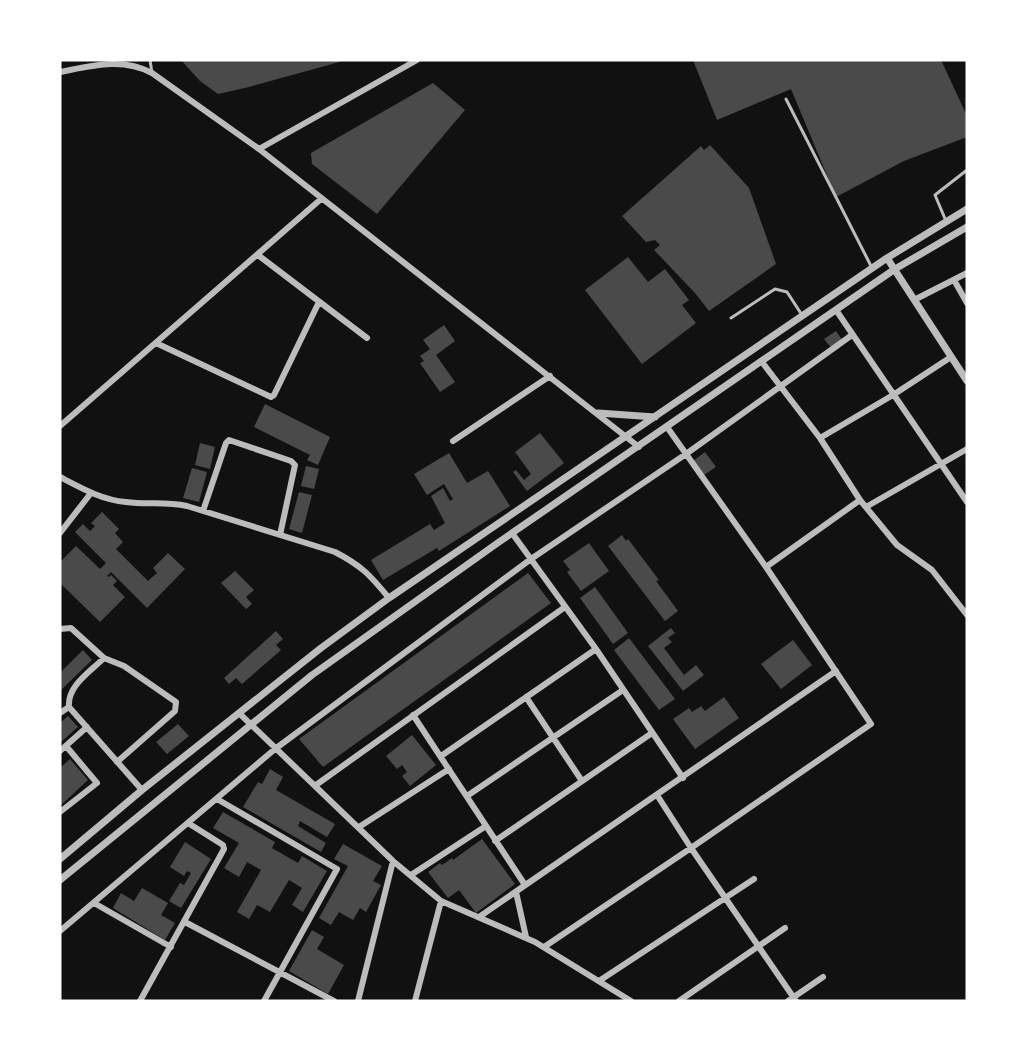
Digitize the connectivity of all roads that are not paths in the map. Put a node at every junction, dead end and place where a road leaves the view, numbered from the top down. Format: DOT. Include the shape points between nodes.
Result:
graph roads {
  1 [pos="150,60"];
  2 [pos="417,60"];
  3 [pos="60,72"];
  4 [pos="152,72"];
  5 [pos="786,99"];
  6 [pos="259,149"];
  7 [pos="967,170"];
  8 [pos="321,199"];
  9 [pos="967,209"];
  10 [pos="946,221"];
  11 [pos="967,227"];
  12 [pos="258,255"];
  13 [pos="887,258"];
  14 [pos="872,268"];
  15 [pos="895,269"];
  16 [pos="967,273"];
  17 [pos="954,280"];
  18 [pos="914,300"];
  19 [pos="319,302"];
  20 [pos="967,303"];
  21 [pos="836,310"];
  22 [pos="802,315"];
  23 [pos="731,318"];
  24 [pos="852,335"];
  25 [pos="367,338"];
  26 [pos="156,343"];
  27 [pos="951,357"];
  28 [pos="762,362"];
  29 [pos="550,376"];
  30 [pos="967,381"];
  31 [pos="781,386"];
  32 [pos="893,395"];
  33 [pos="598,413"];
  34 [pos="654,417"];
  35 [pos="60,426"];
  36 [pos="667,427"];
  37 [pos="627,437"];
  38 [pos="820,438"];
  39 [pos="453,441"];
  40 [pos="639,447"];
  41 [pos="967,449"];
  42 [pos="686,454"];
  43 [pos="942,465"];
  44 [pos="60,477"];
  45 [pos="91,493"];
  46 [pos="860,500"];
  47 [pos="967,502"];
  48 [pos="866,507"];
  49 [pos="204,511"];
  50 [pos="60,533"];
  51 [pos="512,533"];
  52 [pos="280,535"];
  53 [pos="531,559"];
  54 [pos="766,567"];
  55 [pos="389,598"];
  56 [pos="565,607"];
  57 [pos="967,615"];
  58 [pos="60,629"];
  59 [pos="596,649"];
  60 [pos="104,658"];
  61 [pos="836,671"];
  62 [pos="623,690"];
  63 [pos="526,697"];
  64 [pos="69,707"];
  65 [pos="60,713"];
  66 [pos="240,714"];
  67 [pos="413,715"];
  68 [pos="250,725"];
  69 [pos="87,727"];
  70 [pos="652,733"];
  71 [pos="552,737"];
  72 [pos="66,746"];
  73 [pos="275,749"];
  74 [pos="60,751"];
  75 [pos="441,756"];
  76 [pos="117,762"];
  77 [pos="449,770"];
  78 [pos="682,777"];
  79 [pos="582,781"];
  80 [pos="316,785"];
  81 [pos="142,790"];
  82 [pos="657,795"];
  83 [pos="467,796"];
  84 [pos="218,799"];
  85 [pos="60,812"];
  86 [pos="188,823"];
  87 [pos="486,826"];
  88 [pos="359,827"];
  89 [pos="495,841"];
  90 [pos="691,848"];
  91 [pos="60,859"];
  92 [pos="393,861"];
  93 [pos="411,875"];
  94 [pos="754,879"];
  95 [pos="60,880"];
  96 [pos="525,885"];
  97 [pos="516,892"];
  98 [pos="725,898"];
  99 [pos="441,901"];
  100 [pos="94,903"];
  101 [pos="478,917"];
  102 [pos="185,922"];
  103 [pos="785,928"];
  104 [pos="60,931"];
  105 [pos="526,937"];
  106 [pos="171,947"];
  107 [pos="544,947"];
  108 [pos="758,947"];
  109 [pos="279,973"];
  110 [pos="823,977"];
  111 [pos="599,981"];
  112 [pos="792,1000"];
  113 [pos="140,1001"];
  114 [pos="264,1001"];
  115 [pos="334,1001"];
  116 [pos="358,1001"];
  117 [pos="415,1001"];
  118 [pos="631,1001"];
  119 [pos="679,1001"];
  1 -- 4 [label="lane"];
  2 -- 6 [label="street"];
  3 -- 4 [label="street" via="108,63 140,66"];
  4 -- 6 [label="street"];
  5 -- 14 [label="lane"];
  6 -- 8 [label="street"];
  7 -- 10 [label="lane" via="935,195"];
  8 -- 12 [label="street"];
  8 -- 29 [label="street"];
  9 -- 10 [label="street"];
  10 -- 13 [label="street"];
  11 -- 15 [label="street"];
  12 -- 19 [label="street"];
  12 -- 26 [label="street"];
  13 -- 14 [label="street"];
  13 -- 15 [label="street"];
  14 -- 22 [label="street"];
  15 -- 18 [label="street"];
  15 -- 21 [label="street"];
  16 -- 17 [label="street"];
  17 -- 18 [label="street"];
  17 -- 20 [label="street"];
  18 -- 27 [label="street"];
  19 -- 25 [label="street"];
  19 -- 26 [label="street" via="271,397"];
  21 -- 24 [label="street"];
  21 -- 28 [label="street"];
  22 -- 23 [label="lane" via="787,292 775,289"];
  22 -- 34 [label="street"];
  24 -- 31 [label="street"];
  24 -- 32 [label="street"];
  26 -- 35 [label="street"];
  27 -- 30 [label="street"];
  27 -- 32 [label="street"];
  28 -- 31 [label="street"];
  28 -- 36 [label="street"];
  29 -- 33 [label="street"];
  29 -- 39 [label="street"];
  31 -- 38 [label="street"];
  31 -- 42 [label="street"];
  32 -- 38 [label="street"];
  32 -- 43 [label="street"];
  33 -- 34 [label="street"];
  33 -- 37 [label="street"];
  34 -- 37 [label="street"];
  36 -- 40 [label="street"];
  36 -- 42 [label="street"];
  37 -- 40 [label="street"];
  37 -- 55 [label="street"];
  38 -- 46 [label="street"];
  40 -- 51 [label="street"];
  41 -- 43 [label="street"];
  42 -- 53 [label="street"];
  42 -- 54 [label="street"];
  43 -- 47 [label="street"];
  43 -- 48 [label="street"];
  44 -- 45 [label="street"];
  45 -- 49 [label="street" via="125,502 170,502"];
  45 -- 50 [label="street"];
  46 -- 48 [label="street"];
  46 -- 54 [label="street"];
  48 -- 57 [label="street" via="897,545 932,570"];
  49 -- 52 [label="street"];
  49 -- 52 [label="street" via="229,440 295,465"];
  51 -- 53 [label="street"];
  51 -- 68 [label="street" via="312,675"];
  52 -- 55 [label="street" via="355,562"];
  53 -- 56 [label="street"];
  53 -- 73 [label="street"];
  54 -- 61 [label="street"];
  55 -- 66 [label="street"];
  56 -- 59 [label="street"];
  56 -- 67 [label="street"];
  58 -- 60 [label="street" via="75,630"];
  59 -- 62 [label="street"];
  59 -- 63 [label="street"];
  60 -- 64 [label="street" via="70,693"];
  60 -- 76 [label="street" via="124,666 177,705"];
  61 -- 78 [label="street"];
  61 -- 90 [label="street" via="871,721 870,726"];
  62 -- 70 [label="street"];
  62 -- 71 [label="street"];
  63 -- 71 [label="street"];
  63 -- 75 [label="street"];
  64 -- 65 [label="street"];
  64 -- 69 [label="street"];
  66 -- 68 [label="street"];
  66 -- 81 [label="street"];
  67 -- 75 [label="street"];
  67 -- 80 [label="street"];
  68 -- 73 [label="street"];
  68 -- 95 [label="street"];
  69 -- 72 [label="street"];
  69 -- 76 [label="street"];
  70 -- 78 [label="street"];
  70 -- 79 [label="street"];
  71 -- 79 [label="street"];
  71 -- 83 [label="street"];
  72 -- 74 [label="street"];
  72 -- 85 [label="street" via="97,782"];
  73 -- 80 [label="street"];
  73 -- 84 [label="street"];
  75 -- 77 [label="street"];
  76 -- 81 [label="street"];
  77 -- 83 [label="street"];
  77 -- 88 [label="street"];
  78 -- 82 [label="street"];
  79 -- 89 [label="street"];
  80 -- 88 [label="street"];
  81 -- 91 [label="street"];
  82 -- 90 [label="street"];
  82 -- 96 [label="street"];
  83 -- 87 [label="street"];
  84 -- 86 [label="street"];
  84 -- 109 [label="street" via="337,869"];
  86 -- 100 [label="street"];
  86 -- 102 [label="street" via="224,847"];
  87 -- 89 [label="street"];
  87 -- 93 [label="street"];
  88 -- 92 [label="street"];
  89 -- 96 [label="street"];
  90 -- 98 [label="street"];
  90 -- 107 [label="street"];
  92 -- 93 [label="street"];
  92 -- 116 [label="street"];
  93 -- 99 [label="street"];
  94 -- 98 [label="street"];
  96 -- 97 [label="street"];
  97 -- 101 [label="street"];
  97 -- 105 [label="street"];
  98 -- 108 [label="street"];
  98 -- 111 [label="street"];
  99 -- 101 [label="street"];
  99 -- 117 [label="street"];
  100 -- 104 [label="street"];
  100 -- 106 [label="street"];
  101 -- 105 [label="street"];
  102 -- 106 [label="street"];
  102 -- 109 [label="street"];
  103 -- 108 [label="street"];
  105 -- 107 [label="street"];
  106 -- 113 [label="street"];
  107 -- 111 [label="street"];
  108 -- 112 [label="street"];
  108 -- 119 [label="street"];
  109 -- 114 [label="street"];
  109 -- 115 [label="street"];
  110 -- 112 [label="street"];
  111 -- 118 [label="street"];
}
